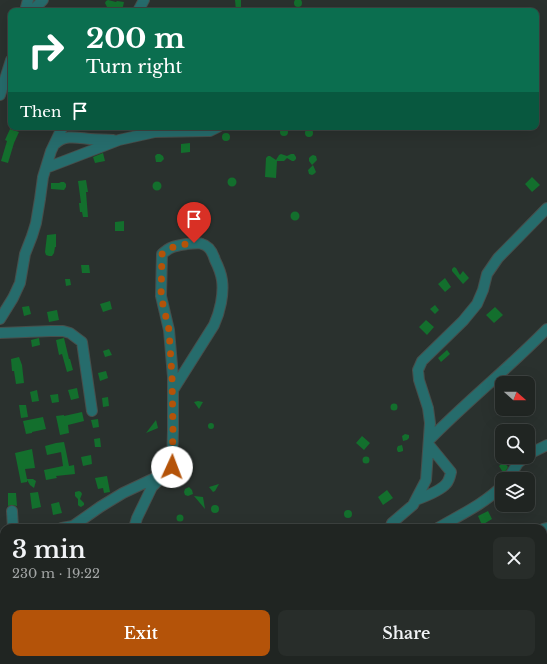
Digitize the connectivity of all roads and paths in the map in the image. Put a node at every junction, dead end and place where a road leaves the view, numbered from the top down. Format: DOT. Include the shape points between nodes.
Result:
graph roads {
  1 [pos="44,0"];
  2 [pos="35,8"];
  3 [pos="8,70"];
  4 [pos="0,95"];
  5 [pos="61,130"];
  6 [pos="212,130"];
  7 [pos="119,140"];
  8 [pos="54,144"];
  9 [pos="46,168"];
  10 [pos="547,208"];
  11 [pos="0,319"];
  12 [pos="547,329"];
  13 [pos="0,333"];
  14 [pos="173,390"];
  15 [pos="92,411"];
  16 [pos="429,442"];
  17 [pos="547,445"];
  18 [pos="535,451"];
  19 [pos="166,472"];
  20 [pos="495,493"];
  21 [pos="416,500"];
  22 [pos="12,511"];
  23 [pos="12,524"];
  24 [pos="76,524"];
  25 [pos="135,524"];
  26 [pos="392,524"];
  27 [pos="445,524"];
  1 -- 2 [label="street"];
  3 -- 4 [label="street"];
  5 -- 8 [label="street"];
  6 -- 7 [label="street" via="155,132"];
  7 -- 8 [label="street" via="67,137"];
  7 -- 9 [label="street"];
  8 -- 9 [label="street"];
  9 -- 11 [label="street" via="36,222 25,254 20,283"];
  10 -- 16 [label="street" via="498,258 487,274 476,304 463,321 422,361 418,370 428,408"];
  12 -- 16 [label="street" via="458,411"];
  13 -- 15 [label="street" via="63,331 82,342"];
  14 -- 14 [label="street" via="169,330 161,296 162,254 169,248 179,245 202,244 213,254 222,281 218,316"];
  14 -- 19 [label="street" via="172,467"];
  16 -- 21 [label="street" via="426,480"];
  16 -- 21 [label="street" via="451,472 444,486"];
  17 -- 18 [label="street"];
  19 -- 24 [label="street" via="123,493"];
  19 -- 25 [label="street" via="152,487"];
  20 -- 27 [label="street"];
  21 -- 26 [label="street"];
  22 -- 23 [label="street"];
}
